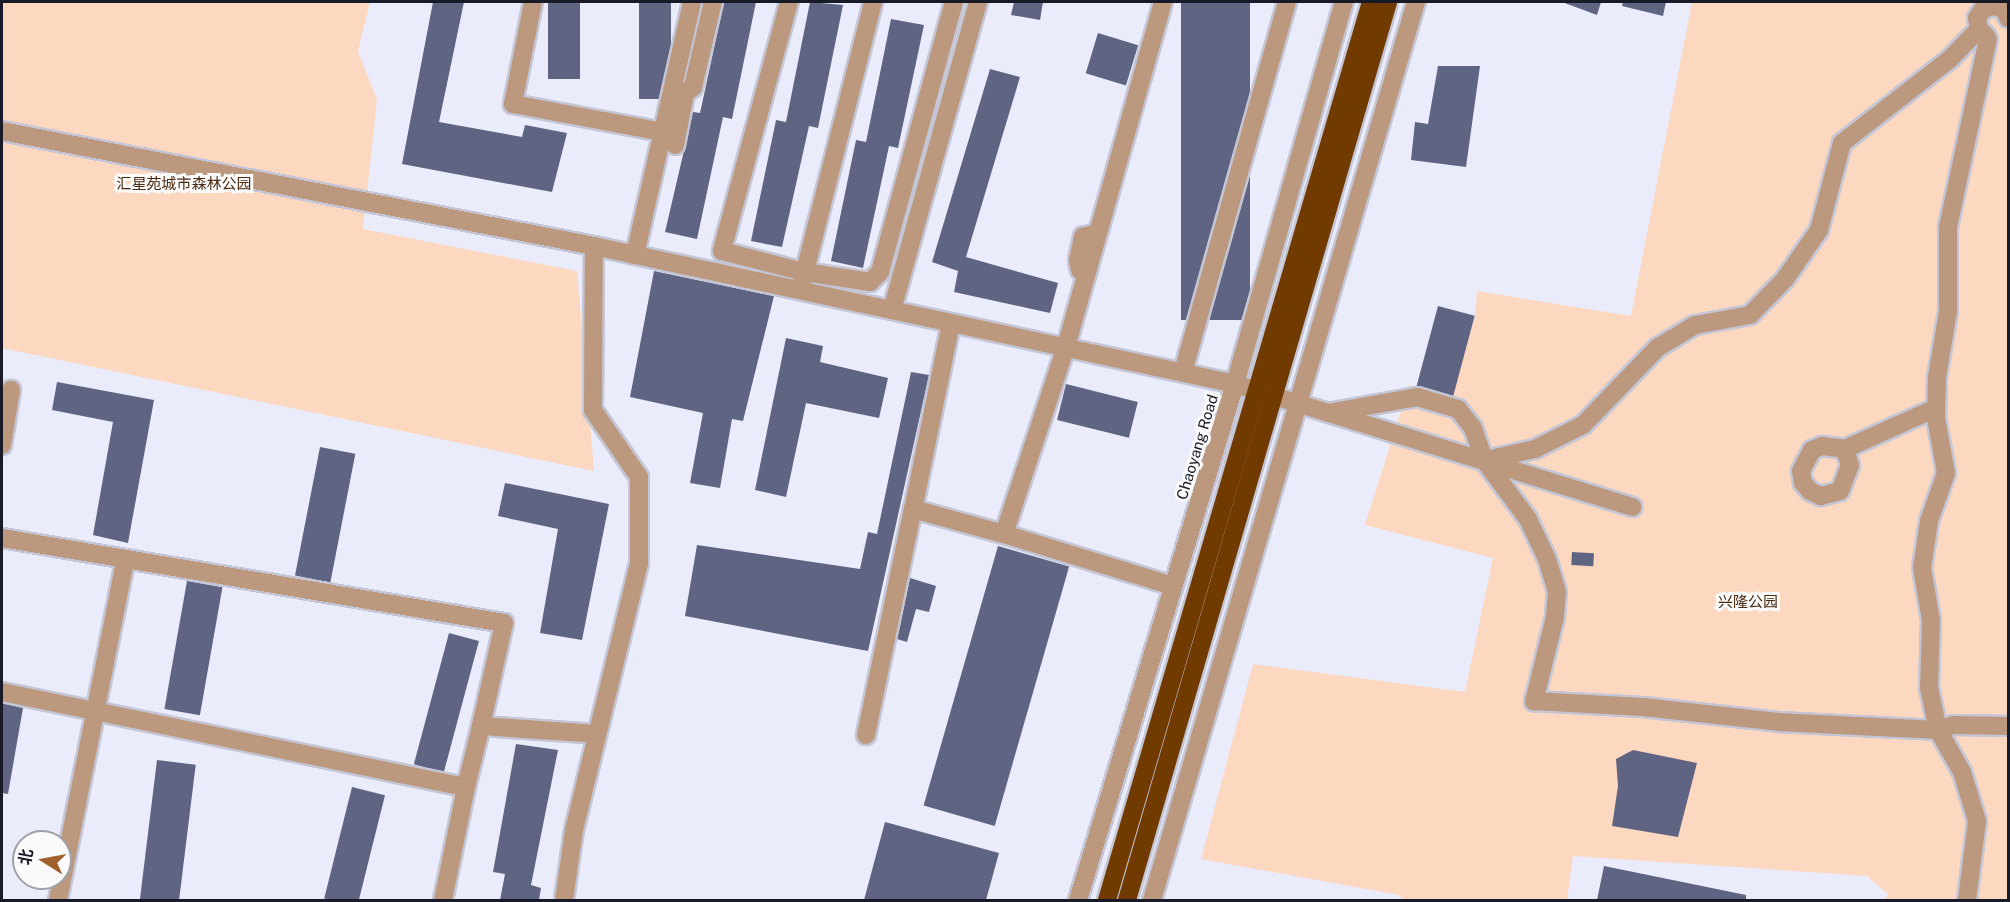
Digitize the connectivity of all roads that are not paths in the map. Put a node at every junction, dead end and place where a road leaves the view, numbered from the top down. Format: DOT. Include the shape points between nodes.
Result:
graph roads {
  1 [pos="533,2"];
  2 [pos="692,2"];
  3 [pos="713,2"];
  4 [pos="789,2"];
  5 [pos="871,2"];
  6 [pos="954,2"];
  7 [pos="978,2"];
  8 [pos="1163,2"];
  9 [pos="1287,2"];
  10 [pos="1344,2"];
  11 [pos="1371,2"];
  12 [pos="1389,2"];
  13 [pos="1416,2"];
  14 [pos="1988,4"];
  15 [pos="2008,19"];
  16 [pos="1983,34"];
  17 [pos="2,131"];
  18 [pos="669,138"];
  19 [pos="594,246"];
  20 [pos="635,255"];
  21 [pos="804,272"];
  22 [pos="800,290"];
  23 [pos="892,310"];
  24 [pos="951,323"];
  25 [pos="1066,347"];
  26 [pos="1183,372"];
  27 [pos="1235,384"];
  28 [pos="11,390"];
  29 [pos="1266,392"];
  30 [pos="1300,402"];
  31 [pos="1936,408"];
  32 [pos="1333,412"];
  33 [pos="2,445"];
  34 [pos="1845,449"];
  35 [pos="1484,460"];
  36 [pos="1632,507"];
  37 [pos="913,509"];
  38 [pos="1004,534"];
  39 [pos="2,538"];
  40 [pos="125,561"];
  41 [pos="1173,586"];
  42 [pos="2,692"];
  43 [pos="95,711"];
  44 [pos="481,726"];
  45 [pos="2008,726"];
  46 [pos="1938,730"];
  47 [pos="597,734"];
  48 [pos="866,735"];
  49 [pos="466,787"];
  50 [pos="58,900"];
  51 [pos="443,900"];
  52 [pos="564,900"];
  53 [pos="1078,900"];
  54 [pos="1107,900"];
  55 [pos="1127,900"];
  56 [pos="1152,900"];
  57 [pos="1967,900"];
  1 -- 18 [label="street" via="513,104"];
  2 -- 18 [label="street"];
  3 -- 18 [label="street" via="693,87 685,93"];
  4 -- 21 [label="street" via="722,251"];
  5 -- 21 [label="street"];
  6 -- 21 [label="street" via="880,272 870,282"];
  7 -- 23 [label="street"];
  8 -- 25 [label="street"];
  9 -- 26 [label="street"];
  10 -- 27 [label="street, Chaoyang Road"];
  11 -- 29 [label="highway"];
  12 -- 29 [label="highway"];
  13 -- 30 [label="street"];
  14 -- 15 [label="street" via="2004,9"];
  14 -- 16 [label="street" via="1977,18"];
  15 -- 16 [label="street" via="2007,29"];
  16 -- 31 [label="street" via="1948,227 1948,311"];
  16 -- 35 [label="street" via="1842,143 1820,230 1785,279 1750,315 1695,325 1657,348 1583,425 1535,449"];
  17 -- 19 [label="street"];
  18 -- 20 [label="street"];
  19 -- 20 [label="street"];
  19 -- 47 [label="street" via="594,410 639,477 641,508 639,563"];
  20 -- 22 [label="street"];
  21 -- 22 [label="street"];
  22 -- 23 [label="street"];
  23 -- 24 [label="street"];
  24 -- 25 [label="street"];
  24 -- 37 [label="street"];
  25 -- 26 [label="street"];
  25 -- 38 [label="street"];
  26 -- 27 [label="street"];
  27 -- 29 [label="street"];
  27 -- 41 [label="street, Chaoyang Road"];
  28 -- 33 [label="street"];
  29 -- 30 [label="street"];
  29 -- 54 [label="highway"];
  29 -- 55 [label="highway"];
  30 -- 32 [label="street"];
  30 -- 56 [label="street"];
  31 -- 34 [label="street"];
  31 -- 46 [label="street" via="1946,473 1929,521 1922,568 1931,620 1929,688"];
  32 -- 35 [label="street"];
  32 -- 35 [label="street" via="1417,396 1458,409 1473,428"];
  35 -- 36 [label="street"];
  35 -- 46 [label="street" via="1528,519 1557,592 1555,617 1534,701 1643,707 1778,722"];
  37 -- 38 [label="street"];
  37 -- 48 [label="street"];
  38 -- 41 [label="street"];
  39 -- 40 [label="street"];
  40 -- 43 [label="street"];
  40 -- 44 [label="street" via="504,623"];
  41 -- 53 [label="street, Chaoyang Road"];
  42 -- 43 [label="street"];
  43 -- 49 [label="street"];
  43 -- 50 [label="street"];
  44 -- 47 [label="street"];
  44 -- 49 [label="street"];
  45 -- 46 [label="street" via="1953,724"];
  46 -- 57 [label="street" via="1962,772 1977,821"];
  47 -- 52 [label="street" via="574,830"];
  49 -- 51 [label="street"];
}
